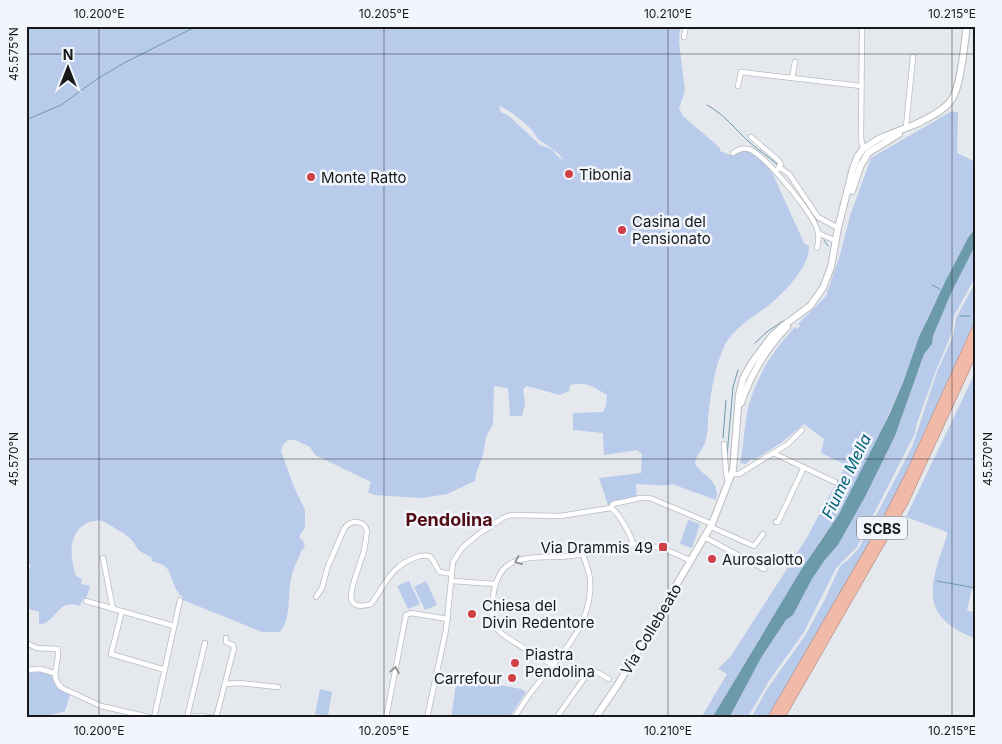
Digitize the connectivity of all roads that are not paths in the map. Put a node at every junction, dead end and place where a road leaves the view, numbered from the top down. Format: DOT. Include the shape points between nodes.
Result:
graph roads {
  1 [pos="686,26"];
  2 [pos="862,26"];
  3 [pos="967,26"];
  4 [pos="684,37"];
  5 [pos="913,57"];
  6 [pos="795,62"];
  7 [pos="792,78"];
  8 [pos="738,86"];
  9 [pos="861,86"];
  10 [pos="919,123"];
  11 [pos="906,128"];
  12 [pos="751,138"];
  13 [pos="865,151"];
  14 [pos="734,153"];
  15 [pos="778,169"];
  16 [pos="838,228"];
  17 [pos="821,234"];
  18 [pos="836,241"];
  19 [pos="817,248"];
  20 [pos="976,329"];
  21 [pos="976,346"];
  22 [pos="802,430"];
  23 [pos="724,444"];
  24 [pos="773,453"];
  25 [pos="804,467"];
  26 [pos="731,474"];
  27 [pos="728,481"];
  28 [pos="835,482"];
  29 [pos="611,508"];
  30 [pos="776,522"];
  31 [pos="712,526"];
  32 [pos="763,534"];
  33 [pos="706,538"];
  34 [pos="633,544"];
  35 [pos="583,554"];
  36 [pos="103,558"];
  37 [pos="692,561"];
  38 [pos="764,569"];
  39 [pos="452,574"];
  40 [pos="452,581"];
  41 [pos="495,584"];
  42 [pos="316,597"];
  43 [pos="180,600"];
  44 [pos="86,601"];
  45 [pos="113,609"];
  46 [pos="122,611"];
  47 [pos="448,619"];
  48 [pos="174,626"];
  49 [pos="226,638"];
  50 [pos="26,643"];
  51 [pos="205,643"];
  52 [pos="553,666"];
  53 [pos="26,670"];
  54 [pos="165,670"];
  55 [pos="54,673"];
  56 [pos="609,679"];
  57 [pos="226,684"];
  58 [pos="278,687"];
  59 [pos="154,718"];
  60 [pos="187,718"];
  61 [pos="216,718"];
  62 [pos="386,718"];
  63 [pos="427,718"];
  64 [pos="514,718"];
  65 [pos="556,718"];
  66 [pos="595,718"];
  67 [pos="772,718"];
  68 [pos="780,718"];
  1 -- 4 [label="street"];
  2 -- 9 [label="street"];
  3 -- 10 [label="street" via="954,95 947,105"];
  5 -- 11 [label="street"];
  6 -- 7 [label="street"];
  7 -- 8 [label="street" via="741,72"];
  7 -- 9 [label="street"];
  9 -- 13 [label="street" via="861,138"];
  10 -- 11 [label="street"];
  10 -- 13 [label="street"];
  11 -- 13 [label="street" via="880,138"];
  12 -- 15 [label="street" via="778,160 781,164"];
  13 -- 16 [label="street, Via Collebeato" via="854,168"];
  14 -- 15 [label="street" via="750,149"];
  15 -- 16 [label="street" via="793,179 818,217"];
  15 -- 17 [label="street"];
  16 -- 18 [label="street, Via Collebeato"];
  17 -- 18 [label="street"];
  17 -- 19 [label="street"];
  18 -- 26 [label="street, Via Collebeato" via="831,267 822,288 810,306 798,315 757,364 736,416"];
  20 -- 67 [label="highway, SCBS" via="889,516"];
  21 -- 68 [label="highway, SCBS" via="904,502"];
  22 -- 24 [label="street"];
  23 -- 27 [label="street, Via Collebeato"];
  24 -- 25 [label="street"];
  24 -- 26 [label="street" via="739,474"];
  25 -- 28 [label="street"];
  25 -- 30 [label="street"];
  26 -- 27 [label="street, Via Collebeato"];
  27 -- 31 [label="street, Via Collebeato"];
  29 -- 31 [label="street" via="613,504 650,498"];
  29 -- 34 [label="street"];
  29 -- 39 [label="street" via="574,515 516,514 503,518 462,548 453,562"];
  31 -- 32 [label="street" via="754,546"];
  31 -- 33 [label="street, Via Collebeato"];
  33 -- 37 [label="street, Via Collebeato"];
  33 -- 38 [label="street"];
  34 -- 35 [label="street"];
  34 -- 37 [label="street" via="665,549"];
  35 -- 41 [label="street, one-way" via="522,559 503,569"];
  35 -- 52 [label="street" via="590,578 590,593 576,634"];
  36 -- 45 [label="street"];
  37 -- 66 [label="street, Via Collebeato"];
  39 -- 40 [label="street"];
  39 -- 42 [label="street" via="440,572 429,556 409,560 394,570 371,604 356,605 350,598 350,590 367,531 362,523 354,521 344,528"];
  40 -- 41 [label="street"];
  40 -- 47 [label="street"];
  41 -- 52 [label="street" via="492,616 498,630"];
  43 -- 48 [label="street"];
  44 -- 45 [label="street"];
  45 -- 46 [label="street"];
  46 -- 48 [label="street"];
  46 -- 54 [label="street" via="112,654"];
  62 -- 47 [label="street, one-way" via="406,615"];
  47 -- 63 [label="street"];
  48 -- 54 [label="street"];
  49 -- 57 [label="street" via="234,648"];
  50 -- 55 [label="street" via="37,648 57,649 59,657"];
  51 -- 60 [label="street"];
  52 -- 64 [label="street"];
  53 -- 55 [label="street"];
  54 -- 59 [label="street"];
  55 -- 59 [label="street" via="62,688 101,706"];
  56 -- 65 [label="street" via="591,669"];
  57 -- 58 [label="street"];
  57 -- 61 [label="street"];
  60 -- 61 [label="street"];
}
